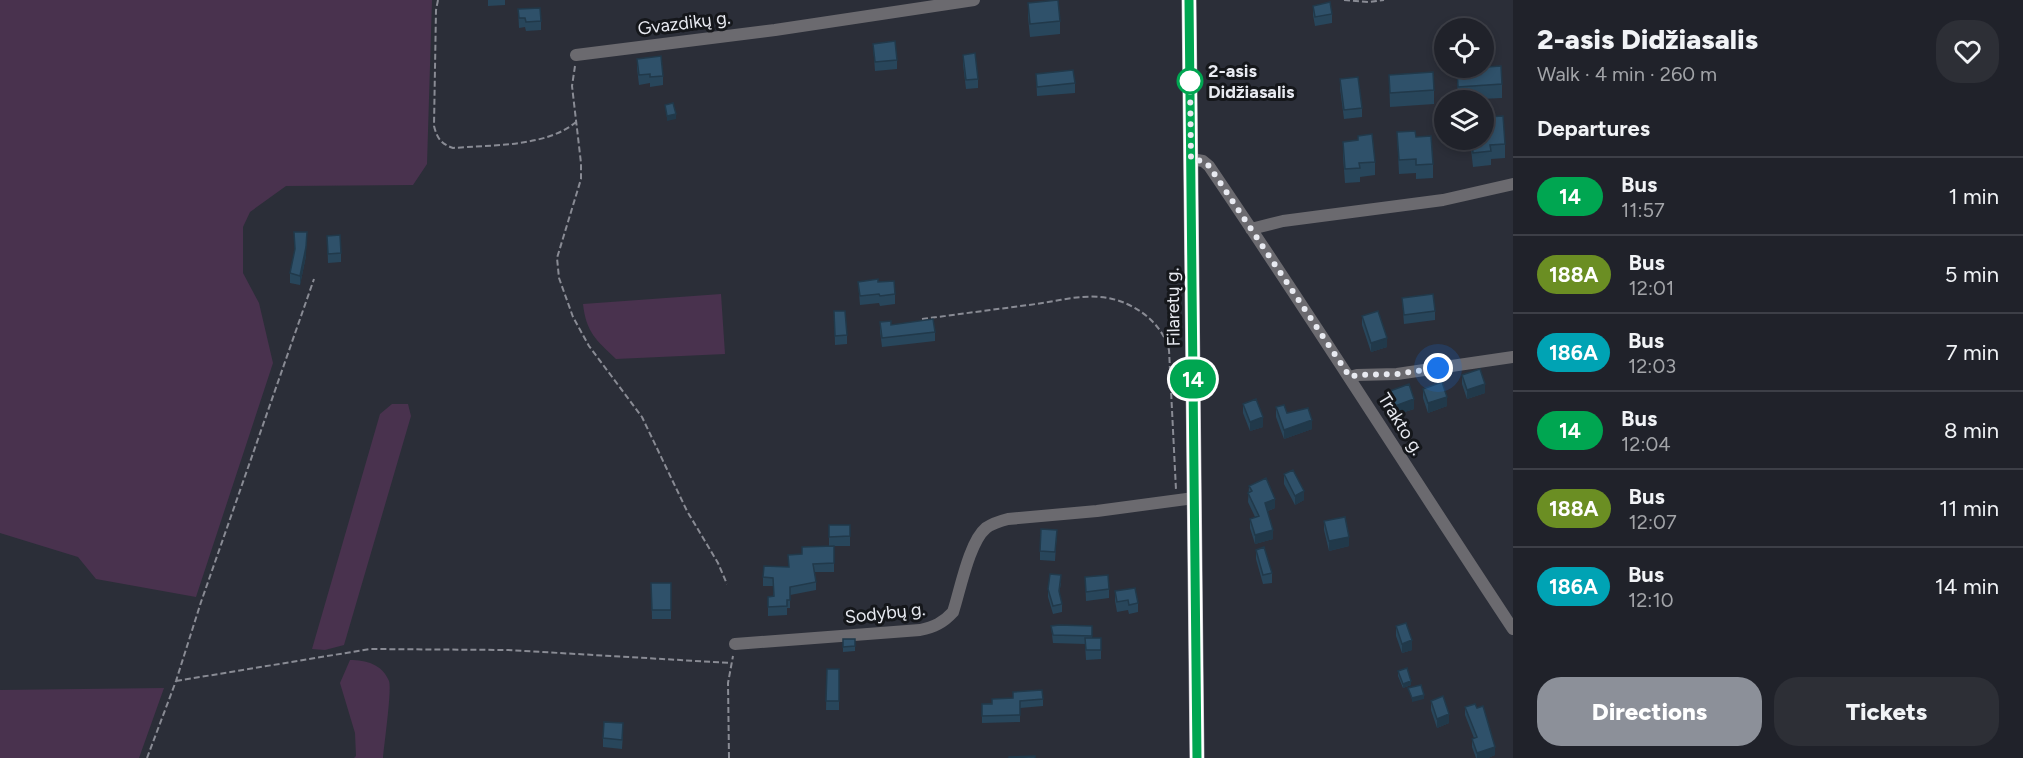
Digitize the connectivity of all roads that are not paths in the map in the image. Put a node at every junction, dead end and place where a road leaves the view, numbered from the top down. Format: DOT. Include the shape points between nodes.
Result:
graph roads {
  1 [pos="974,0"];
  2 [pos="1189,0"];
  3 [pos="576,55"];
  4 [pos="1191,159"];
  5 [pos="1513,184"];
  6 [pos="1251,229"];
  7 [pos="1513,357"];
  8 [pos="1350,377"];
  9 [pos="1194,498"];
  10 [pos="1513,628"];
  11 [pos="735,644"];
  12 [pos="1197,758"];
  1 -- 3 [label="street, Gvazdikų g."];
  2 -- 4 [label="main road, Filaretų g."];
  4 -- 6 [label="street, Trakto g." via="1209,166"];
  4 -- 9 [label="main road, Filaretų g."];
  5 -- 6 [label="street" via="1443,200 1283,221"];
  6 -- 8 [label="street, Trakto g."];
  7 -- 8 [label="street"];
  8 -- 10 [label="street, Trakto g."];
  9 -- 11 [label="street, Sodybų g." via="994,523 975,540 953,612 936,626"];
  9 -- 12 [label="main road, Filaretų g."];
}
